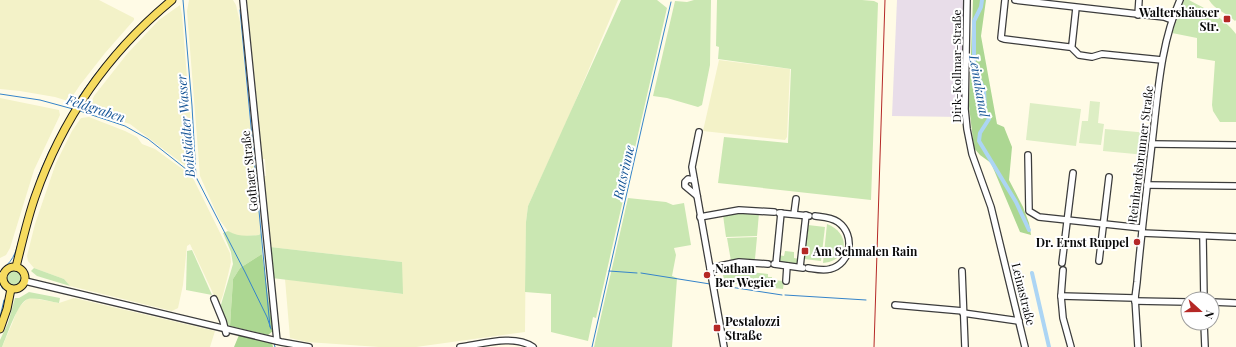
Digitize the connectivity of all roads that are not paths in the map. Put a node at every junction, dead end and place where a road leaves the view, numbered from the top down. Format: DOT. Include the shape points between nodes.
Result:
graph roads {
  1 [pos="172,0"];
  2 [pos="243,0"];
  3 [pos="967,0"];
  4 [pos="1005,0"];
  5 [pos="1015,0"];
  6 [pos="1139,0"];
  7 [pos="1180,0"];
  8 [pos="1076,8"];
  9 [pos="1138,14"];
  10 [pos="1172,20"];
  11 [pos="1071,47"];
  12 [pos="1162,60"];
  13 [pos="699,132"];
  14 [pos="1152,144"];
  15 [pos="1236,145"];
  16 [pos="1028,156"];
  17 [pos="1073,173"];
  18 [pos="1109,177"];
  19 [pos="694,180"];
  20 [pos="1147,185"];
  21 [pos="1236,186"];
  22 [pos="697,196"];
  23 [pos="796,199"];
  24 [pos="778,212"];
  25 [pos="794,214"];
  26 [pos="700,216"];
  27 [pos="810,216"];
  28 [pos="1068,220"];
  29 [pos="1103,223"];
  30 [pos="1142,230"];
  31 [pos="1203,237"];
  32 [pos="1236,237"];
  33 [pos="1001,246"];
  34 [pos="1099,261"];
  35 [pos="1062,263"];
  36 [pos="772,264"];
  37 [pos="787,266"];
  38 [pos="16,267"];
  39 [pos="710,268"];
  40 [pos="804,268"];
  41 [pos="1063,270"];
  42 [pos="962,271"];
  43 [pos="1,276"];
  44 [pos="786,280"];
  45 [pos="25,281"];
  46 [pos="11,289"];
  47 [pos="1204,291"];
  48 [pos="1061,296"];
  49 [pos="214,298"];
  50 [pos="1135,300"];
  51 [pos="1180,302"];
  52 [pos="1220,302"];
  53 [pos="1236,303"];
  54 [pos="895,305"];
  55 [pos="963,312"];
  56 [pos="1019,321"];
  57 [pos="0,329"];
  58 [pos="225,331"];
  59 [pos="1204,331"];
  60 [pos="277,341"];
  61 [pos="309,347"];
  62 [pos="460,347"];
  63 [pos="533,347"];
  64 [pos="724,347"];
  65 [pos="965,347"];
  66 [pos="1025,347"];
  67 [pos="1071,347"];
  68 [pos="1138,347"];
  69 [pos="1205,347"];
  1 -- 38 [label="main road" via="118,52 73,115 40,183"];
  2 -- 60 [label="street, Gothaer Straße"];
  3 -- 33 [label="street, Dirk-Kollmar-Straße" via="967,129 972,154 989,200"];
  4 -- 11 [label="street" via="1000,38"];
  5 -- 8 [label="street"];
  6 -- 9 [label="street"];
  7 -- 10 [label="street, Reinhardsbrunner Straße"];
  8 -- 9 [label="street"];
  8 -- 11 [label="street"];
  9 -- 10 [label="street"];
  10 -- 12 [label="street, Reinhardsbrunner Straße"];
  11 -- 12 [label="street" via="1078,56 1092,57 1102,54"];
  12 -- 14 [label="street, Reinhardsbrunner Straße"];
  13 -- 19 [label="street" via="692,166"];
  14 -- 15 [label="street"];
  14 -- 20 [label="street, Reinhardsbrunner Straße"];
  16 -- 28 [label="street" via="1029,211 1039,217"];
  17 -- 28 [label="street"];
  18 -- 29 [label="street"];
  19 -- 22 [label="street"];
  19 -- 22 [label="street" via="688,180 685,186"];
  20 -- 21 [label="street"];
  20 -- 30 [label="street, Reinhardsbrunner Straße"];
  22 -- 26 [label="street"];
  23 -- 25 [label="street"];
  24 -- 25 [label="street"];
  24 -- 26 [label="street" via="739,210"];
  24 -- 36 [label="street"];
  25 -- 27 [label="street"];
  26 -- 39 [label="street"];
  27 -- 40 [label="street"];
  27 -- 40 [label="street" via="832,219 840,223 848,233 849,246 847,255 838,266 825,270"];
  28 -- 29 [label="street"];
  28 -- 35 [label="street"];
  29 -- 30 [label="street"];
  29 -- 34 [label="street"];
  30 -- 31 [label="street"];
  30 -- 50 [label="street, Reinhardsbrunner Straße"];
  31 -- 32 [label="street"];
  31 -- 47 [label="street"];
  33 -- 56 [label="street, Leinastraße"];
  36 -- 37 [label="street"];
  36 -- 39 [label="street" via="739,262"];
  37 -- 40 [label="street"];
  37 -- 44 [label="street"];
  38 -- 43 [label="main road" via="8,268"];
  38 -- 45 [label="main road" via="24,272"];
  39 -- 64 [label="street"];
  41 -- 48 [label="street"];
  42 -- 55 [label="street"];
  43 -- 46 [label="main road" via="4,284"];
  45 -- 46 [label="main road" via="20,288"];
  45 -- 58 [label="street"];
  46 -- 57 [label="main road"];
  48 -- 50 [label="street"];
  48 -- 67 [label="street" via="1063,318"];
  49 -- 58 [label="street"];
  50 -- 51 [label="street"];
  50 -- 68 [label="street, Reinhardsbrunner Straße"];
  52 -- 53 [label="street"];
  54 -- 55 [label="street"];
  55 -- 56 [label="street"];
  55 -- 65 [label="street"];
  56 -- 66 [label="street, Leinastraße"];
  58 -- 60 [label="street"];
  59 -- 69 [label="street"];
  60 -- 61 [label="street"];
  62 -- 63 [label="street" via="511,340 525,342"];
}
